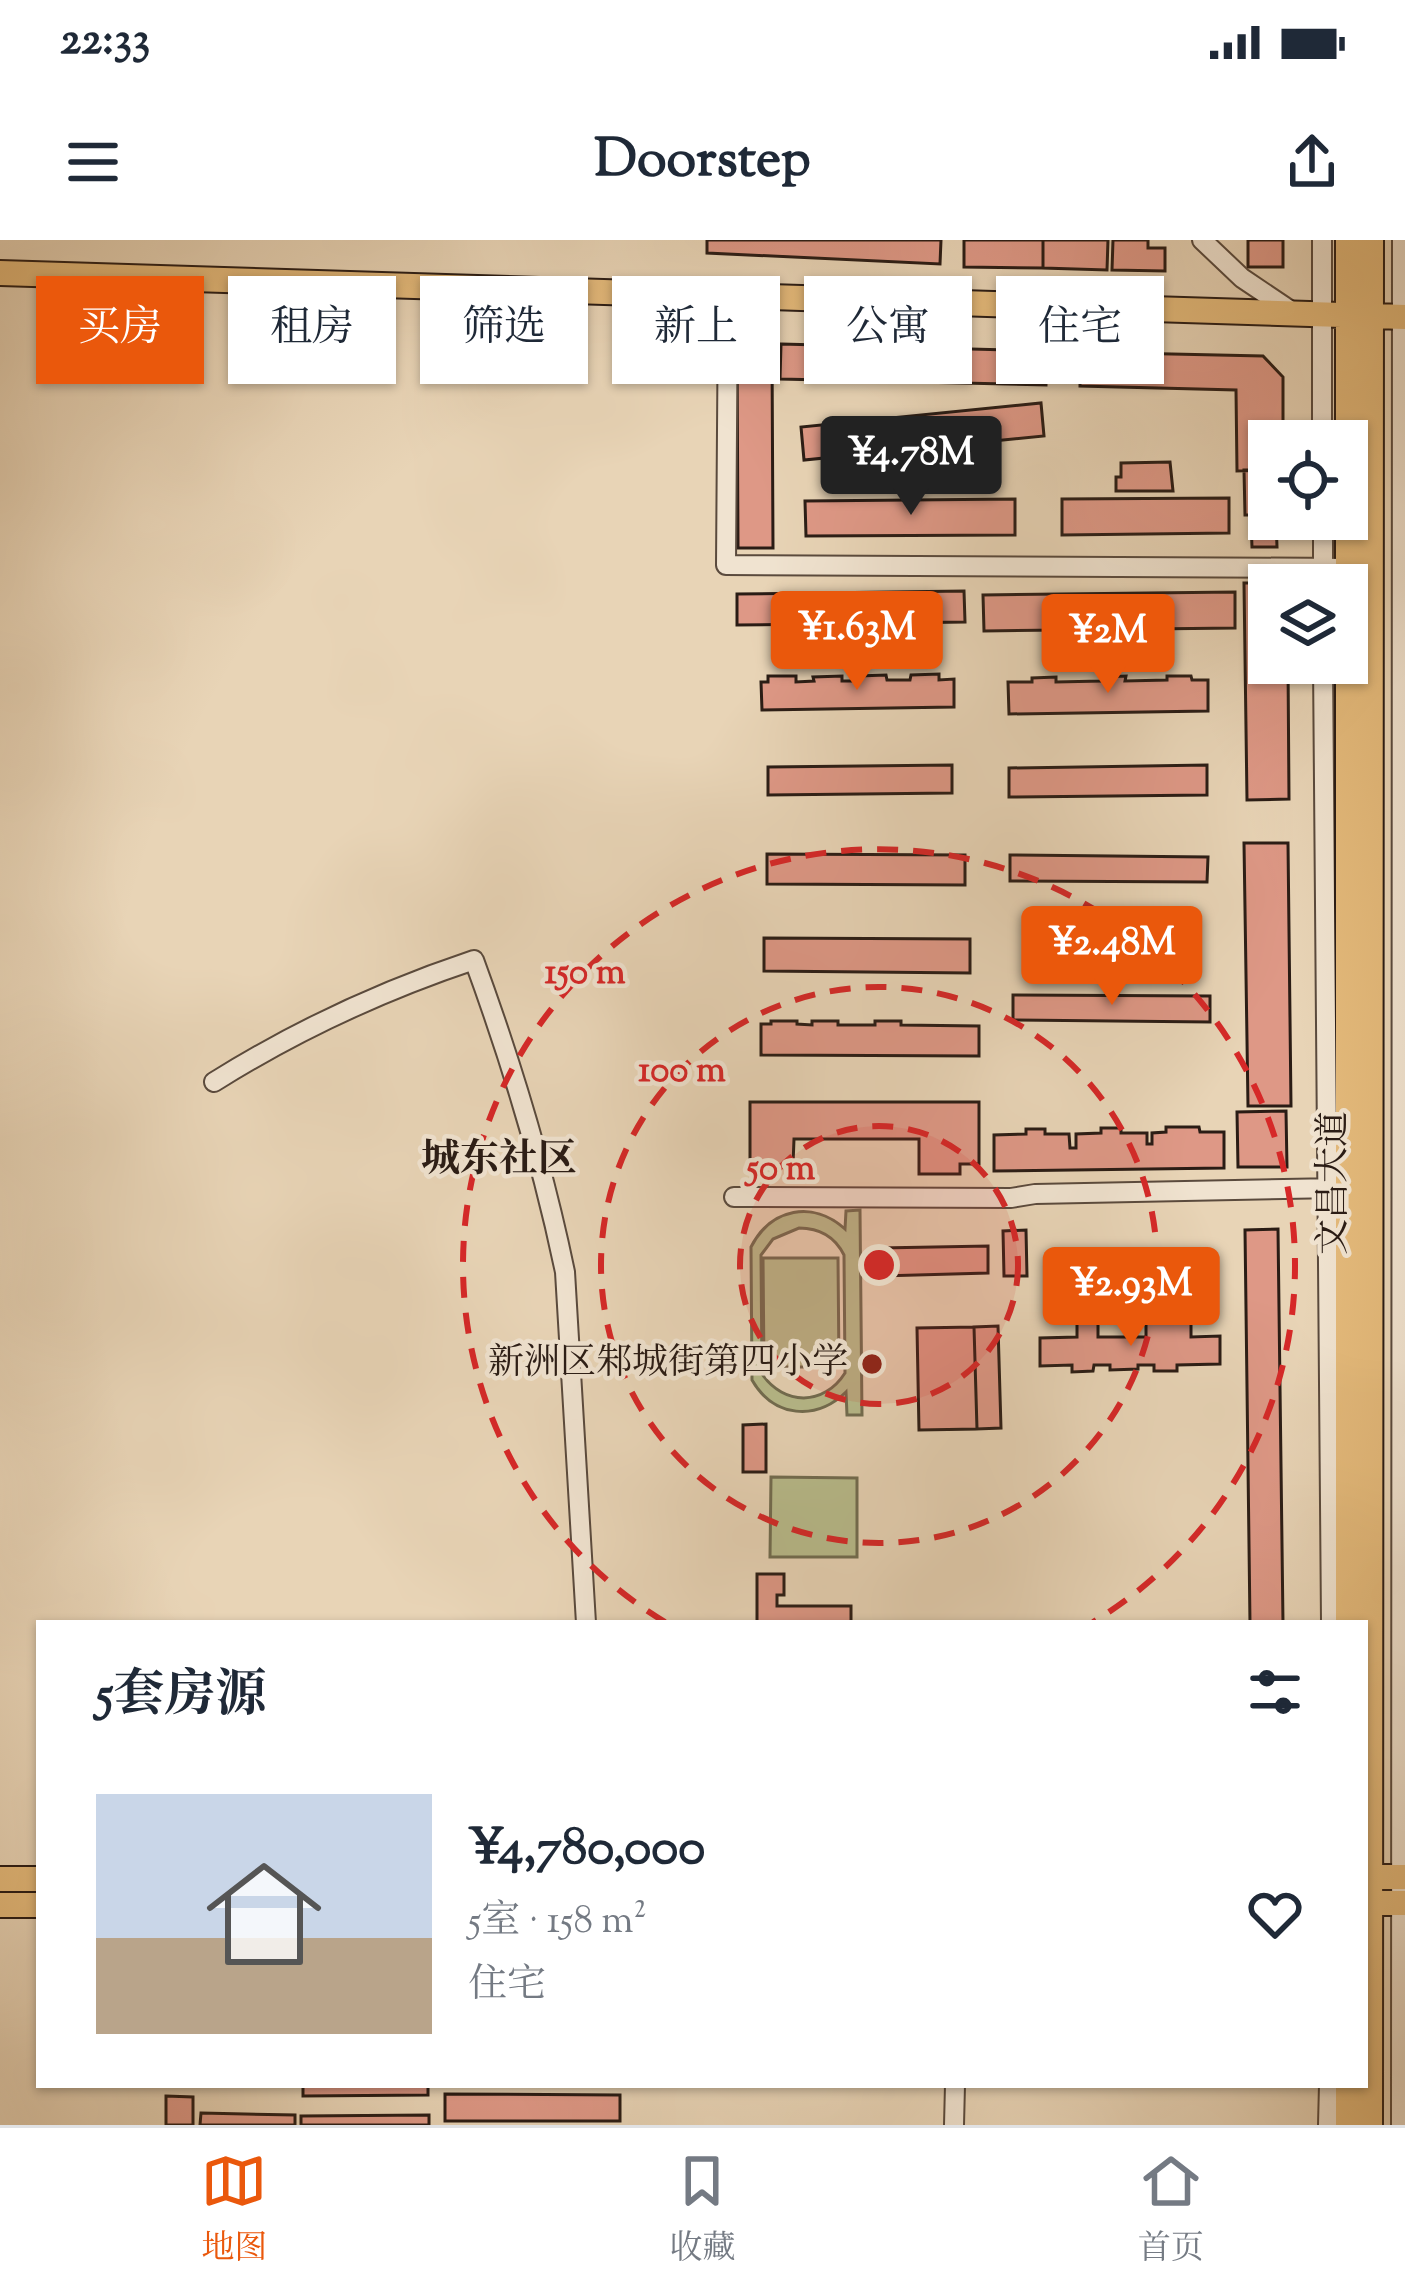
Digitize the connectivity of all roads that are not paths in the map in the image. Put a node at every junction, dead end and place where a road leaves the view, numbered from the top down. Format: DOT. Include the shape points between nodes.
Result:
graph roads {
  1 [pos="1202,240"];
  2 [pos="1322,240"];
  3 [pos="1348,240"];
  4 [pos="1371,240"];
  5 [pos="1402,240"];
  6 [pos="0,273"];
  7 [pos="612,292"];
  8 [pos="780,298"];
  9 [pos="1294,313"];
  10 [pos="1322,314"];
  11 [pos="1360,315"];
  12 [pos="1404,317"];
  13 [pos="727,384"];
  14 [pos="1322,420"];
  15 [pos="1332,564"];
  16 [pos="1248,573"];
  17 [pos="1324,684"];
  18 [pos="1334,684"];
  19 [pos="214,1082"];
  20 [pos="1403,1187"];
  21 [pos="1349,1188"];
  22 [pos="734,1197"];
  23 [pos="586,1620"];
  24 [pos="1331,1620"];
  25 [pos="1348,1620"];
  26 [pos="1361,1620"];
  27 [pos="1368,1877"];
  28 [pos="1403,1877"];
  29 [pos="0,1879"];
  30 [pos="36,1879"];
  31 [pos="1402,1903"];
  32 [pos="1368,1904"];
  33 [pos="0,1905"];
  34 [pos="36,1905"];
  35 [pos="955,2088"];
  36 [pos="1329,2088"];
  37 [pos="1348,2088"];
  38 [pos="954,2125"];
  39 [pos="1328,2125"];
  40 [pos="1348,2125"];
  41 [pos="1370,2125"];
  42 [pos="1401,2125"];
  1 -- 9 [label="street"];
  2 -- 10 [label="street"];
  3 -- 11 [label="main road, 文昌大道"];
  4 -- 11 [label="main road, 文昌大道"];
  5 -- 12 [label="street"];
  6 -- 7 [label="main road"];
  8 -- 9 [label="main road"];
  9 -- 10 [label="main road"];
  10 -- 11 [label="main road"];
  10 -- 14 [label="street"];
  11 -- 12 [label="main road"];
  11 -- 15 [label="main road, 文昌大道"];
  11 -- 21 [label="main road, 文昌大道"];
  12 -- 20 [label="street"];
  13 -- 16 [label="street" via="726,565"];
  17 -- 21 [label="street"];
  18 -- 21 [label="main road, 文昌大道"];
  19 -- 23 [label="street" via="334,1014 474,960 509,1058 565,1272"];
  20 -- 21 [label="street"];
  20 -- 28 [label="street"];
  21 -- 22 [label="street"];
  21 -- 24 [label="street"];
  21 -- 25 [label="main road, 文昌大道"];
  21 -- 26 [label="main road, 文昌大道"];
  27 -- 28 [label="main road"];
  27 -- 32 [label="main road, 文昌大道"];
  28 -- 31 [label="street"];
  29 -- 30 [label="main road"];
  31 -- 32 [label="main road"];
  31 -- 42 [label="street"];
  32 -- 41 [label="main road, 文昌大道"];
  33 -- 34 [label="main road"];
  35 -- 38 [label="street"];
  36 -- 39 [label="street"];
  37 -- 40 [label="main road"];
}
